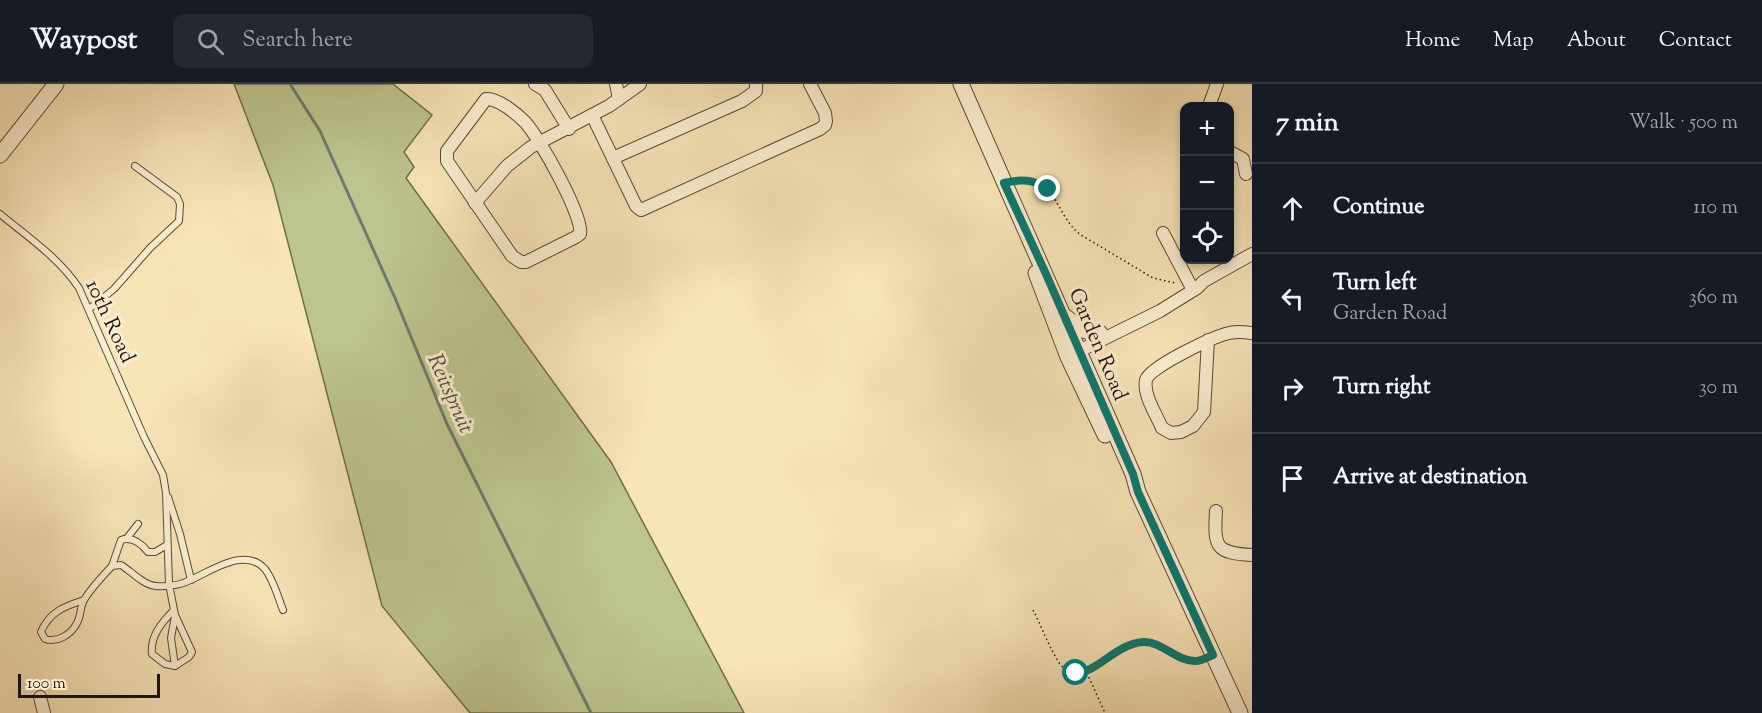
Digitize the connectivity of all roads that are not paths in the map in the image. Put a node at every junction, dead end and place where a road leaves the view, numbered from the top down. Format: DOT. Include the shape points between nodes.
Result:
graph roads {
  1 [pos="56,84"];
  2 [pos="616,84"];
  3 [pos="640,84"];
  4 [pos="756,84"];
  5 [pos="810,84"];
  6 [pos="961,84"];
  7 [pos="1217,84"];
  8 [pos="542,86"];
  9 [pos="620,99"];
  10 [pos="1210,102"];
  11 [pos="592,116"];
  12 [pos="569,129"];
  13 [pos="540,142"];
  14 [pos="1234,154"];
  15 [pos="0,155"];
  16 [pos="613,158"];
  17 [pos="135,166"];
  18 [pos="1246,174"];
  19 [pos="475,203"];
  20 [pos="1017,213"];
  21 [pos="0,214"];
  22 [pos="1162,233"];
  23 [pos="1252,255"];
  24 [pos="1190,285"];
  25 [pos="89,309"];
  26 [pos="1064,315"];
  27 [pos="1252,326"];
  28 [pos="1100,333"];
  29 [pos="1252,333"];
  30 [pos="1208,340"];
  31 [pos="1073,351"];
  32 [pos="166,494"];
  33 [pos="1216,511"];
  34 [pos="138,524"];
  35 [pos="127,538"];
  36 [pos="167,545"];
  37 [pos="1252,555"];
  38 [pos="112,566"];
  39 [pos="191,580"];
  40 [pos="169,584"];
  41 [pos="84,600"];
  42 [pos="283,610"];
  43 [pos="174,613"];
  44 [pos="174,666"];
  45 [pos="40,697"];
  46 [pos="44,713"];
  47 [pos="1240,713"];
  1 -- 15 [label="street"];
  2 -- 9 [label="street"];
  3 -- 9 [label="street"];
  4 -- 16 [label="street" via="752,95 742,101"];
  5 -- 16 [label="street" via="826,117 820,129 646,209 636,206"];
  6 -- 20 [label="street, Garden Road"];
  7 -- 10 [label="street"];
  8 -- 12 [label="street"];
  9 -- 11 [label="street"];
  11 -- 12 [label="street"];
  11 -- 16 [label="street"];
  12 -- 13 [label="street"];
  13 -- 19 [label="street" via="507,166"];
  13 -- 19 [label="street" via="525,121 486,99 446,158"];
  13 -- 19 [label="street" via="581,226 580,234 521,262 512,256"];
  14 -- 18 [label="street" via="1244,159"];
  17 -- 25 [label="lane" via="177,197 180,221 114,289"];
  20 -- 26 [label="street, Garden Road"];
  20 -- 31 [label="street, Garden Road" via="1041,287"];
  21 -- 25 [label="lane, 10th Road" via="71,276"];
  22 -- 24 [label="street"];
  23 -- 24 [label="street"];
  24 -- 28 [label="street"];
  24 -- 31 [label="street" via="1160,310"];
  25 -- 32 [label="lane, 10th Road" via="159,466"];
  26 -- 28 [label="street" via="1082,330"];
  26 -- 31 [label="street, Garden Road"];
  27 -- 29 [label="lane"];
  28 -- 31 [label="street"];
  29 -- 30 [label="street" via="1230,332"];
  30 -- 30 [label="street" via="1147,377 1146,390 1166,431 1181,432 1193,426 1203,412"];
  31 -- 47 [label="street, Garden Road"];
  32 -- 36 [label="lane"];
  32 -- 39 [label="lane"];
  33 -- 37 [label="street" via="1217,543 1231,554"];
  34 -- 35 [label="lane"];
  35 -- 36 [label="lane" via="148,552"];
  35 -- 38 [label="lane" via="117,546"];
  36 -- 40 [label="lane"];
  38 -- 40 [label="lane" via="121,565 156,586"];
  38 -- 41 [label="lane"];
  39 -- 40 [label="lane"];
  39 -- 42 [label="lane" via="235,560 255,562 268,573"];
  40 -- 43 [label="lane"];
  41 -- 41 [label="lane" via="69,633 60,639 45,639 41,632 44,623 61,607"];
  43 -- 44 [label="lane"];
  43 -- 44 [label="lane" via="192,652"];
  43 -- 44 [label="lane" via="162,622 151,646 152,654"];
  45 -- 46 [label="street"];
}
